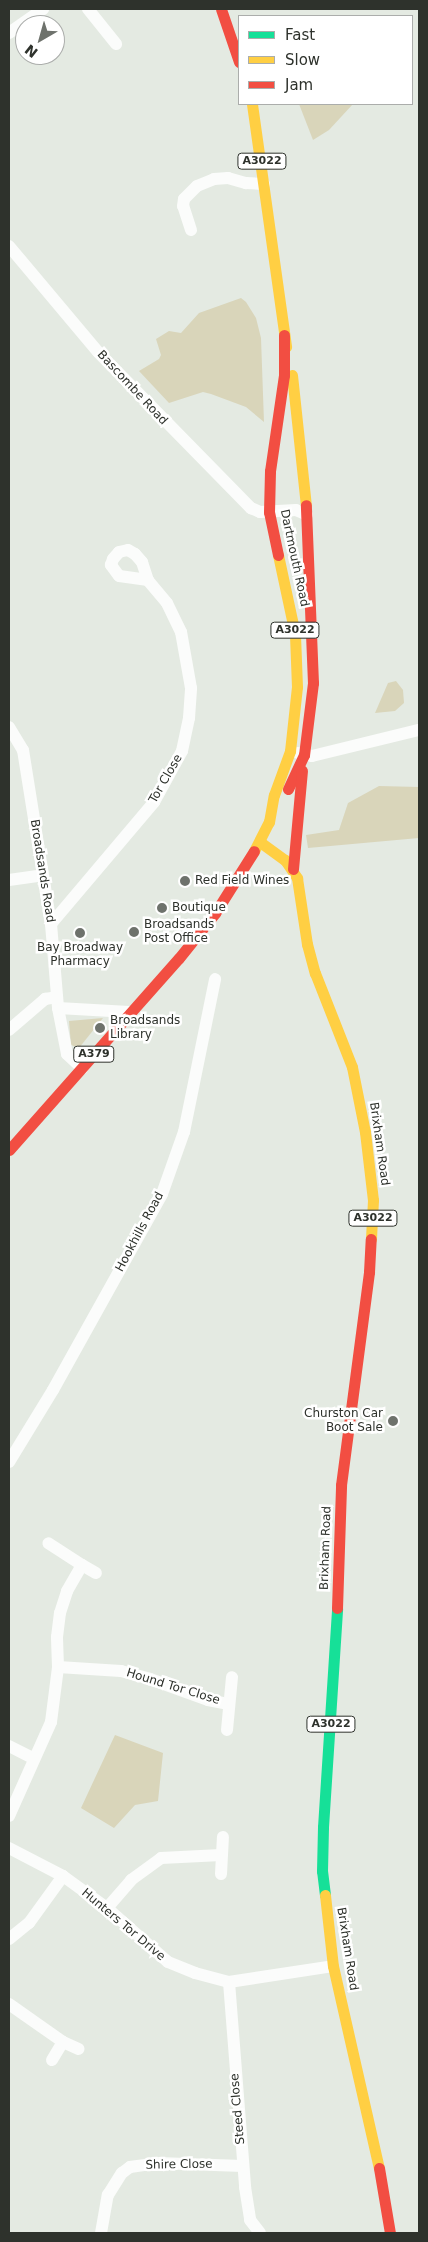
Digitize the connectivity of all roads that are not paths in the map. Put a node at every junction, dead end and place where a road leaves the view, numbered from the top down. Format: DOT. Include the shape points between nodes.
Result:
graph roads {
  1 [pos="43,9"];
  2 [pos="82,9"];
  3 [pos="88,9"];
  4 [pos="221,9"];
  5 [pos="9,33"];
  6 [pos="116,44"];
  7 [pos="238,59"];
  8 [pos="252,105"];
  9 [pos="264,184"];
  10 [pos="191,230"];
  11 [pos="9,246"];
  12 [pos="284,335"];
  13 [pos="269,512"];
  14 [pos="307,515"];
  15 [pos="148,580"];
  16 [pos="9,727"];
  17 [pos="419,730"];
  18 [pos="290,752"];
  19 [pos="303,758"];
  20 [pos="270,822"];
  21 [pos="260,842"];
  22 [pos="293,869"];
  23 [pos="43,875"];
  24 [pos="9,880"];
  25 [pos="50,924"];
  26 [pos="214,978"];
  27 [pos="58,1003"];
  28 [pos="129,1012"];
  29 [pos="9,1030"];
  30 [pos="82,1068"];
  31 [pos="9,1150"];
  32 [pos="9,1462"];
  33 [pos="48,1543"];
  34 [pos="82,1566"];
  35 [pos="96,1573"];
  36 [pos="58,1667"];
  37 [pos="232,1677"];
  38 [pos="228,1704"];
  39 [pos="227,1730"];
  40 [pos="9,1746"];
  41 [pos="34,1759"];
  42 [pos="9,1816"];
  43 [pos="223,1837"];
  44 [pos="9,1848"];
  45 [pos="221,1855"];
  46 [pos="221,1874"];
  47 [pos="63,1876"];
  48 [pos="107,1908"];
  49 [pos="9,1939"];
  50 [pos="333,1966"];
  51 [pos="229,1982"];
  52 [pos="9,2004"];
  53 [pos="63,2042"];
  54 [pos="79,2049"];
  55 [pos="52,2060"];
  56 [pos="243,2166"];
  57 [pos="101,2233"];
  58 [pos="260,2233"];
  59 [pos="390,2233"];
  1 -- 5 [label="street"];
  2 -- 3 [label="street"];
  3 -- 6 [label="street"];
  4 -- 7 [label="main road"];
  8 -- 9 [label="main road, Dartmouth Road / A3022"];
  9 -- 10 [label="street" via="228,178 214,179 197,186 184,199 183,206"];
  9 -- 12 [label="main road, Dartmouth Road / A3022"];
  11 -- 13 [label="street, Bascombe Road" via="98,352 152,410 251,508"];
  12 -- 13 [label="main road, Dartmouth Road / A3022" via="284,375 270,471"];
  12 -- 14 [label="main road, Dartmouth Road / A3022" via="292,375"];
  13 -- 14 [label="street" via="296,510"];
  13 -- 18 [label="main road, Dartmouth Road / A3022" via="295,634 297,687"];
  14 -- 19 [label="main road, Dartmouth Road / A3022" via="313,683"];
  15 -- 25 [label="street, Tor Close" via="167,603 181,632 186,653 191,688 182,751 154,802"];
  16 -- 23 [label="street, Broadsands Road" via="23,750"];
  17 -- 19 [label="street"];
  18 -- 19 [label="street"];
  18 -- 20 [label="main road, Dartmouth Road / A3022" via="274,795"];
  19 -- 20 [label="main road"];
  19 -- 22 [label="main road, Brixham Road / A3022"];
  20 -- 21 [label="main road, Dartmouth Road / A3022"];
  21 -- 22 [label="main road"];
  21 -- 28 [label="main road, A379" via="215,913"];
  22 -- 50 [label="main road, Brixham Road / A3022" via="315,973 352,1067 366,1132 373,1200 369,1272 341,1485 335,1657 323,1827 322,1871"];
  23 -- 24 [label="street"];
  23 -- 25 [label="street, Broadsands Road"];
  25 -- 27 [label="street, Broadsands Road"];
  26 -- 32 [label="street, Hookhills Road" via="184,1132 162,1194 53,1390"];
  27 -- 28 [label="street"];
  27 -- 29 [label="street" via="45,999"];
  27 -- 30 [label="street, Broadsands Road" via="67,1054"];
  28 -- 30 [label="main road, A379"];
  30 -- 31 [label="main road, A379"];
  33 -- 34 [label="street"];
  34 -- 35 [label="street"];
  34 -- 36 [label="street" via="67,1591 60,1613"];
  36 -- 38 [label="street, Hound Tor Close" via="121,1671"];
  36 -- 41 [label="street" via="51,1722"];
  37 -- 38 [label="street, Hound Tor Close"];
  38 -- 39 [label="street, Hound Tor Close"];
  40 -- 41 [label="street"];
  41 -- 42 [label="street"];
  43 -- 45 [label="street"];
  44 -- 47 [label="street, Hunters Tor Drive"];
  45 -- 46 [label="street"];
  45 -- 48 [label="street" via="161,1858 131,1880"];
  47 -- 48 [label="street, Hunters Tor Drive"];
  47 -- 49 [label="street" via="29,1922"];
  48 -- 51 [label="street, Hunters Tor Drive" via="168,1962"];
  50 -- 51 [label="street, Hunters Tor Drive"];
  50 -- 59 [label="main road, Brixham Road / A3022" via="375,2147"];
  51 -- 56 [label="street, Steed Close"];
  52 -- 53 [label="street"];
  53 -- 54 [label="street"];
  53 -- 55 [label="street"];
  56 -- 57 [label="street, Shire Close" via="158,2163 130,2167 122,2173 108,2195"];
  56 -- 58 [label="street, Steed Close" via="250,2220"];
}
